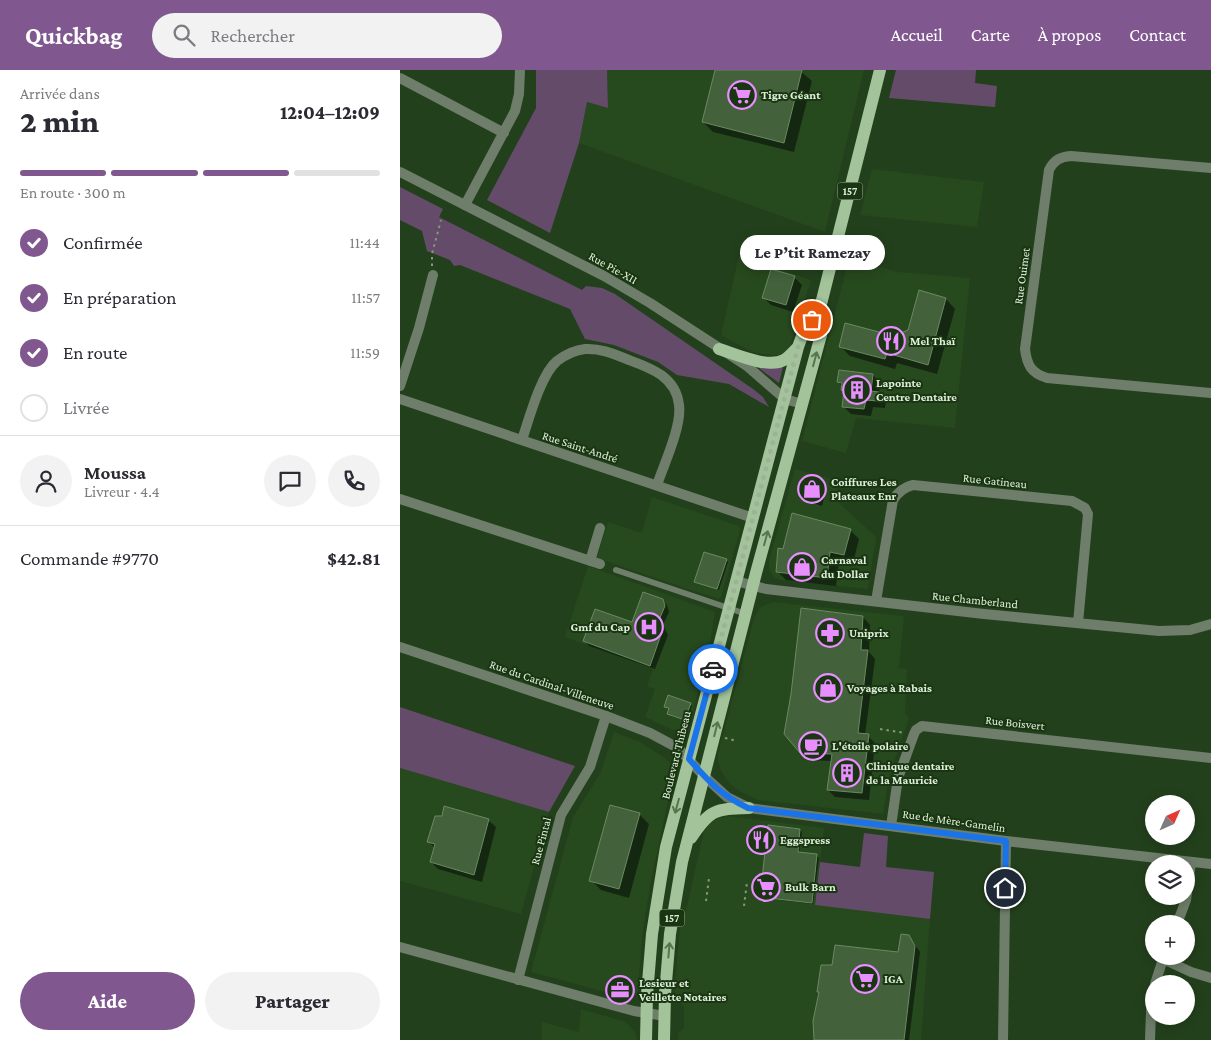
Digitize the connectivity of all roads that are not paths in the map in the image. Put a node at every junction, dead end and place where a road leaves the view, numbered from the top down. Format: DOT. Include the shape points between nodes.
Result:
graph roads {
  1 [pos="520,70"];
  2 [pos="880,70"];
  3 [pos="400,78"];
  4 [pos="504,133"];
  5 [pos="1211,168"];
  6 [pos="400,172"];
  7 [pos="465,205"];
  8 [pos="433,275"];
  9 [pos="819,312"];
  10 [pos="798,347"];
  11 [pos="719,348"];
  12 [pos="400,386"];
  13 [pos="1211,393"];
  14 [pos="400,399"];
  15 [pos="785,399"];
  16 [pos="802,404"];
  17 [pos="522,440"];
  18 [pos="657,485"];
  19 [pos="400,499"];
  20 [pos="753,518"];
  21 [pos="600,528"];
  22 [pos="616,570"];
  23 [pos="736,581"];
  24 [pos="753,586"];
  25 [pos="876,601"];
  26 [pos="728,608"];
  27 [pos="746,614"];
  28 [pos="1078,623"];
  29 [pos="1211,624"];
  30 [pos="400,647"];
  31 [pos="606,716"];
  32 [pos="1211,758"];
  33 [pos="689,759"];
  34 [pos="704,776"];
  35 [pos="748,808"];
  36 [pos="891,826"];
  37 [pos="1006,841"];
  38 [pos="686,846"];
  39 [pos="1145,857"];
  40 [pos="1195,862"];
  41 [pos="1211,864"];
  42 [pos="400,948"];
  43 [pos="1177,965"];
  44 [pos="1211,978"];
  45 [pos="518,980"];
  46 [pos="647,1014"];
  47 [pos="665,1016"];
  48 [pos="1151,1025"];
  49 [pos="646,1040"];
  50 [pos="664,1040"];
  51 [pos="1003,1040"];
  52 [pos="1150,1040"];
  1 -- 4 [label="street" via="516,107"];
  2 -- 9 [label="main road, Boulevard Thibeau / 157"];
  3 -- 4 [label="street"];
  4 -- 7 [label="street"];
  5 -- 13 [label="street, Rue Ouimet" via="1071,156 1057,159 1049,170 1025,349 1029,367 1046,378"];
  6 -- 7 [label="street, Rue Pie-XII"];
  7 -- 11 [label="street, Rue Pie-XII" via="604,276"];
  8 -- 12 [label="street"];
  9 -- 10 [label="main road, Boulevard Thibeau / 157" via="806,328"];
  16 -- 9 [label="main road, Boulevard Thibeau / 157, one-way" via="821,335"];
  10 -- 11 [label="main road" via="785,360 770,363"];
  10 -- 15 [label="main road, Boulevard Thibeau / 157"];
  11 -- 15 [label="street, Rue Pie-XII" via="747,366"];
  14 -- 17 [label="street, Rue Saint-André"];
  15 -- 16 [label="street, Rue Pie-XII"];
  15 -- 20 [label="main road, Boulevard Thibeau / 157"];
  24 -- 16 [label="main road, Boulevard Thibeau / 157, one-way"];
  17 -- 18 [label="street, Rue Saint-André"];
  17 -- 18 [label="street" via="543,380 552,366 567,354 579,350 609,352 660,373 671,383 678,397 679,418"];
  18 -- 20 [label="street, Rue Saint-André"];
  19 -- 21 [label="street" via="595,562"];
  20 -- 23 [label="main road, Boulevard Thibeau / 157"];
  22 -- 26 [label="lane"];
  23 -- 24 [label="street, Rue Chamberland"];
  23 -- 26 [label="main road, Boulevard Thibeau / 157"];
  24 -- 25 [label="street, Rue Chamberland"];
  24 -- 27 [label="main road, Boulevard Thibeau / 157"];
  25 -- 28 [label="street, Rue Chamberland"];
  25 -- 28 [label="street, Rue Gatineau" via="893,500 907,487 1072,501 1085,508 1088,514"];
  26 -- 27 [label="lane"];
  26 -- 33 [label="main road, Boulevard Thibeau / 157"];
  34 -- 27 [label="main road, Boulevard Thibeau / 157, one-way"];
  28 -- 29 [label="street, Rue Chamberland" via="1168,631 1190,630"];
  30 -- 31 [label="street, Rue du Cardinal-Villeneuve"];
  31 -- 33 [label="street, Rue du Cardinal-Villeneuve" via="650,733 678,748"];
  31 -- 45 [label="street, Rue Pintal" via="590,767 561,815"];
  32 -- 36 [label="street, Rue Boisvert" via="926,726 918,728 914,734 898,778"];
  33 -- 34 [label="street, Rue du Cardinal-Villeneuve"];
  33 -- 46 [label="main road, Boulevard Thibeau / 157, one-way" via="666,847 657,899"];
  34 -- 35 [label="street, Rue de Mère-Gamelin" via="727,797"];
  34 -- 38 [label="main road, Boulevard Thibeau / 157"];
  35 -- 36 [label="street, Rue de Mère-Gamelin"];
  35 -- 38 [label="main road" via="727,808 712,813"];
  36 -- 37 [label="street, Rue de Mère-Gamelin"];
  37 -- 39 [label="street, Rue de Mère-Gamelin"];
  37 -- 51 [label="street"];
  47 -- 38 [label="main road, Boulevard Thibeau / 157, one-way" via="670,934"];
  40 -- 41 [label="street, Rue de Mère-Gamelin"];
  42 -- 45 [label="street"];
  43 -- 44 [label="street"];
  45 -- 46 [label="street"];
  46 -- 47 [label="street"];
  46 -- 49 [label="main road, Boulevard Thibeau / 157"];
  47 -- 50 [label="main road, Boulevard Thibeau / 157"];
  48 -- 52 [label="street"];
}
